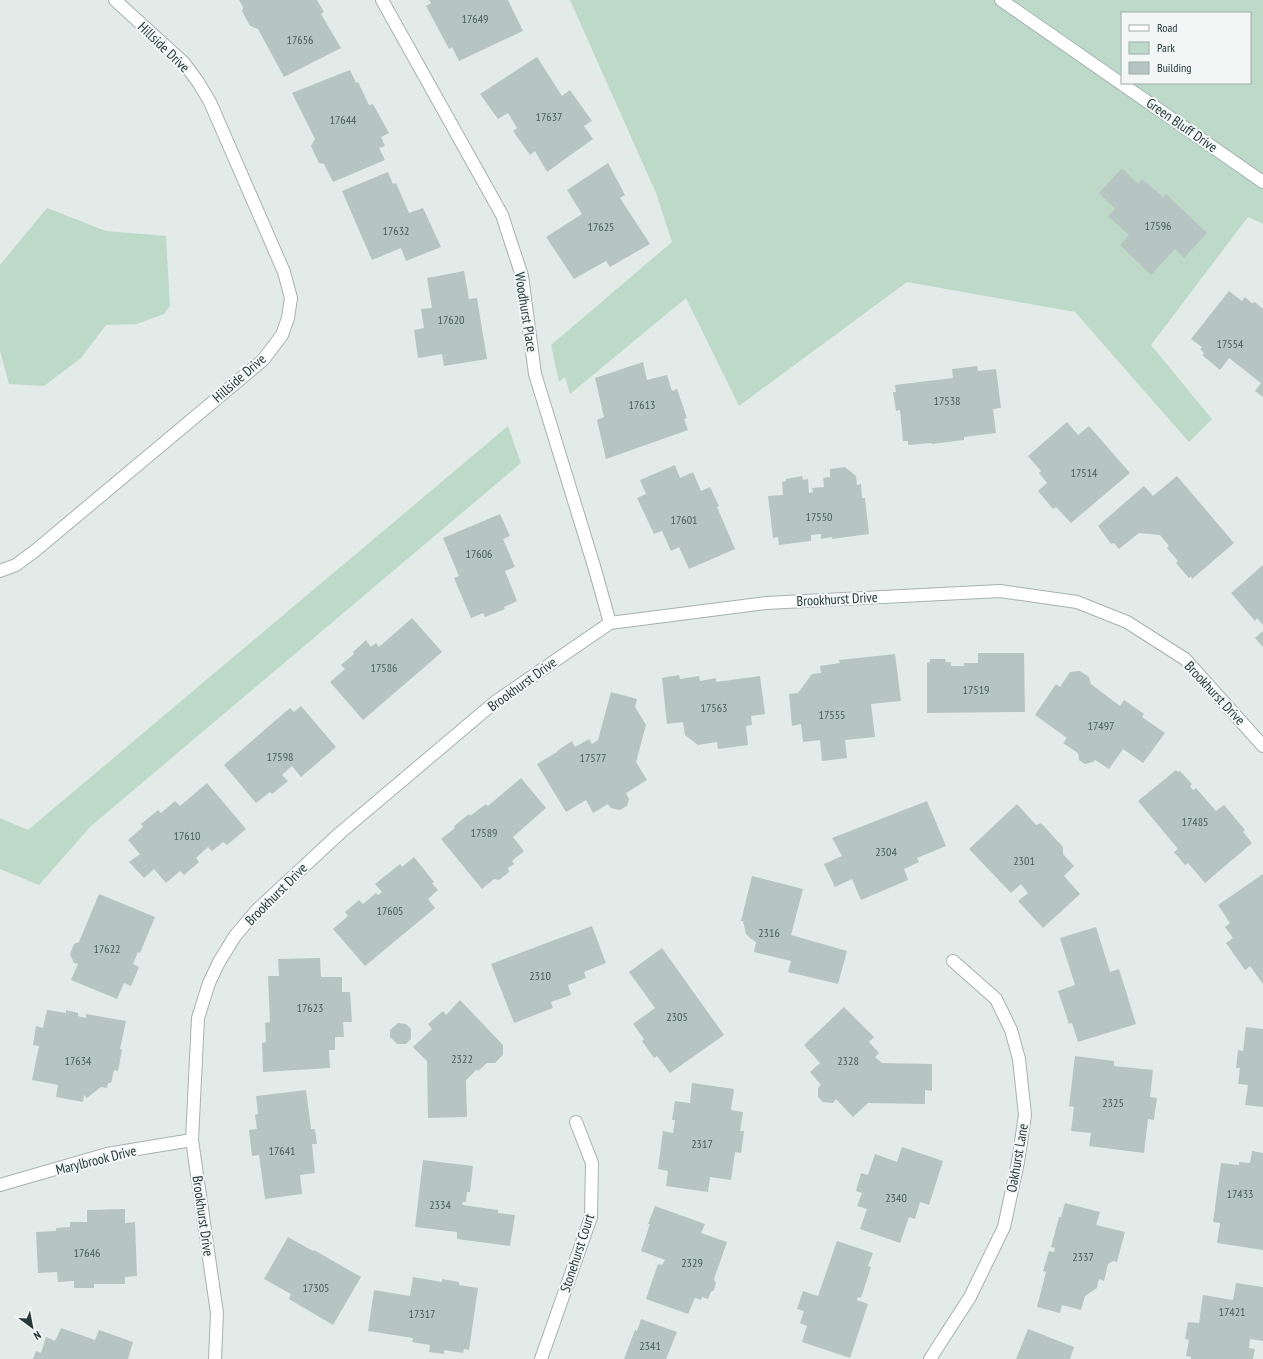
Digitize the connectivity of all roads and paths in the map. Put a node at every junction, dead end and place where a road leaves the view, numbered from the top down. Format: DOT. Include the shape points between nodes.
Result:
graph roads {
  1 [pos="115,0"];
  2 [pos="382,0"];
  3 [pos="1002,0"];
  4 [pos="1121,83"];
  5 [pos="1122,84"];
  6 [pos="1263,182"];
  7 [pos="0,571"];
  8 [pos="610,623"];
  9 [pos="1263,746"];
  10 [pos="953,961"];
  11 [pos="576,1122"];
  12 [pos="192,1140"];
  13 [pos="0,1186"];
  14 [pos="215,1359"];
  15 [pos="541,1359"];
  16 [pos="930,1359"];
  1 -- 7 [label="street, Hillside Drive" via="184,63 210,102 284,272 291,298 288,318 282,335 263,360 36,550 16,565"];
  2 -- 8 [label="street, Woodhurst Place" via="502,214 522,276 535,374"];
  3 -- 4 [label="street, Green Bluff Drive"];
  5 -- 6 [label="street, Green Bluff Drive"];
  8 -- 9 [label="street, Brookhurst Drive" via="766,603 1000,591 1076,602 1128,622 1185,659"];
  8 -- 12 [label="street, Brookhurst Drive" via="495,702 340,832 257,910 235,936 209,983 198,1018"];
  10 -- 16 [label="street, Oakhurst Lane" via="996,999 1011,1030 1019,1059 1025,1115 1004,1227 970,1297"];
  11 -- 15 [label="street, Stonehurst Court" via="592,1163 591,1218"];
  12 -- 13 [label="street, Marylbrook Drive" via="107,1154"];
  12 -- 14 [label="street, Brookhurst Drive" via="217,1313"];
}
